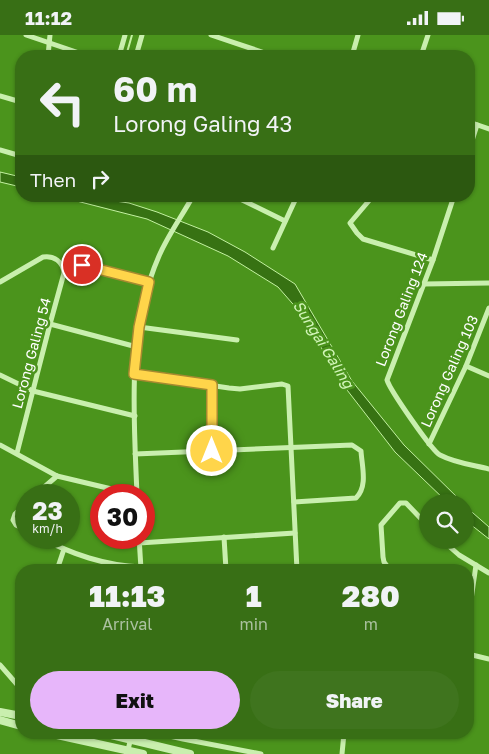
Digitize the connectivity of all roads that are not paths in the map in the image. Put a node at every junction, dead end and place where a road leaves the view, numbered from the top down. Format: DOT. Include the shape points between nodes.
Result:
graph roads {
  1 [pos="26,35"];
  2 [pos="50,35"];
  3 [pos="125,35"];
  4 [pos="142,35"];
  5 [pos="211,35"];
  6 [pos="358,35"];
  7 [pos="428,35"];
  8 [pos="50,43"];
  9 [pos="49,50"];
  10 [pos="70,50"];
  11 [pos="121,50"];
  12 [pos="138,50"];
  13 [pos="251,50"];
  14 [pos="354,50"];
  15 [pos="422,50"];
  16 [pos="0,96"];
  17 [pos="15,100"];
  18 [pos="477,125"];
  19 [pos="489,129"];
  20 [pos="475,131"];
  21 [pos="0,150"];
  22 [pos="15,154"];
  23 [pos="190,202"];
  24 [pos="246,202"];
  25 [pos="293,202"];
  26 [pos="368,202"];
  27 [pos="452,202"];
  28 [pos="285,221"];
  29 [pos="273,248"];
  30 [pos="433,260"];
  31 [pos="82,265"];
  32 [pos="0,282"];
  33 [pos="149,282"];
  34 [pos="424,283"];
  35 [pos="489,283"];
  36 [pos="489,308"];
  37 [pos="50,324"];
  38 [pos="139,327"];
  39 [pos="237,340"];
  40 [pos="136,347"];
  41 [pos="466,366"];
  42 [pos="134,374"];
  43 [pos="0,375"];
  44 [pos="489,376"];
  45 [pos="212,385"];
  46 [pos="33,391"];
  47 [pos="135,417"];
  48 [pos="429,443"];
  49 [pos="0,445"];
  50 [pos="291,447"];
  51 [pos="212,451"];
  52 [pos="18,453"];
  53 [pos="136,454"];
  54 [pos="489,469"];
  55 [pos="57,475"];
  56 [pos="47,484"];
  57 [pos="92,484"];
  58 [pos="137,484"];
  59 [pos="294,502"];
  60 [pos="419,517"];
  61 [pos="295,533"];
  62 [pos="224,537"];
  63 [pos="155,539"];
  64 [pos="64,549"];
  65 [pos="140,549"];
  66 [pos="452,549"];
  67 [pos="59,564"];
  68 [pos="115,564"];
  69 [pos="141,564"];
  70 [pos="226,564"];
  71 [pos="297,564"];
  72 [pos="386,564"];
  73 [pos="476,565"];
  74 [pos="489,573"];
  75 [pos="474,579"];
  76 [pos="474,655"];
  77 [pos="489,659"];
  78 [pos="0,665"];
  79 [pos="15,682"];
  80 [pos="0,712"];
  81 [pos="15,715"];
  82 [pos="0,720"];
  83 [pos="15,724"];
  84 [pos="76,739"];
  85 [pos="130,739"];
  86 [pos="142,739"];
  87 [pos="183,739"];
  88 [pos="343,739"];
  89 [pos="128,750"];
  90 [pos="180,753"];
  91 [pos="143,754"];
  92 [pos="190,754"];
  93 [pos="261,754"];
  94 [pos="342,754"];
  1 -- 8 [label="street"];
  2 -- 8 [label="street"];
  3 -- 11 [label="street"];
  4 -- 12 [label="street"];
  5 -- 13 [label="street"];
  6 -- 14 [label="street"];
  7 -- 15 [label="street"];
  8 -- 9 [label="street"];
  8 -- 10 [label="street"];
  16 -- 17 [label="street"];
  18 -- 19 [label="street"];
  18 -- 20 [label="street"];
  21 -- 22 [label="street"];
  23 -- 33 [label="street" via="168,238"];
  24 -- 28 [label="street"];
  25 -- 28 [label="street"];
  26 -- 30 [label="street" via="350,223 363,239"];
  27 -- 30 [label="street, Lorong Galing 124"];
  28 -- 29 [label="street"];
  30 -- 34 [label="street, Lorong Galing 124"];
  31 -- 33 [label="street"];
  32 -- 37 [label="street, Lorong Galing 54" via="44,257 51,256 58,261 64,273"];
  33 -- 38 [label="street"];
  34 -- 35 [label="street"];
  34 -- 48 [label="street, Lorong Galing 124" via="387,380"];
  36 -- 41 [label="street, Lorong Galing 103"];
  37 -- 40 [label="street"];
  37 -- 46 [label="street, Lorong Galing 54"];
  38 -- 39 [label="street"];
  38 -- 40 [label="street"];
  40 -- 42 [label="street"];
  41 -- 44 [label="street"];
  41 -- 48 [label="street, Lorong Galing 103"];
  42 -- 45 [label="street"];
  42 -- 47 [label="street"];
  43 -- 46 [label="street"];
  45 -- 50 [label="street" via="236,389 288,386"];
  45 -- 51 [label="street"];
  46 -- 47 [label="street"];
  46 -- 52 [label="street, Lorong Galing 54"];
  47 -- 53 [label="street"];
  48 -- 54 [label="street, Lorong Galing 124" via="442,456"];
  49 -- 52 [label="street"];
  50 -- 51 [label="street"];
  50 -- 59 [label="street"];
  50 -- 59 [label="street" via="352,445 361,451 364,485 356,498"];
  51 -- 53 [label="street"];
  52 -- 55 [label="street"];
  53 -- 58 [label="street"];
  55 -- 56 [label="street"];
  55 -- 57 [label="street"];
  59 -- 61 [label="street"];
  60 -- 72 [label="street" via="406,503 400,503 381,525"];
  61 -- 62 [label="street"];
  61 -- 71 [label="street"];
  62 -- 63 [label="street"];
  62 -- 70 [label="street"];
  64 -- 67 [label="street"];
  64 -- 68 [label="street"];
  65 -- 69 [label="street"];
  66 -- 73 [label="street"];
  73 -- 74 [label="street"];
  73 -- 75 [label="street"];
  76 -- 77 [label="street"];
  78 -- 79 [label="street"];
  80 -- 81 [label="street"];
  82 -- 83 [label="street"];
  84 -- 89 [label="street"];
  85 -- 89 [label="street"];
  86 -- 90 [label="street"];
  87 -- 93 [label="street"];
  88 -- 94 [label="street"];
  89 -- 91 [label="street"];
  90 -- 92 [label="street"];
}
